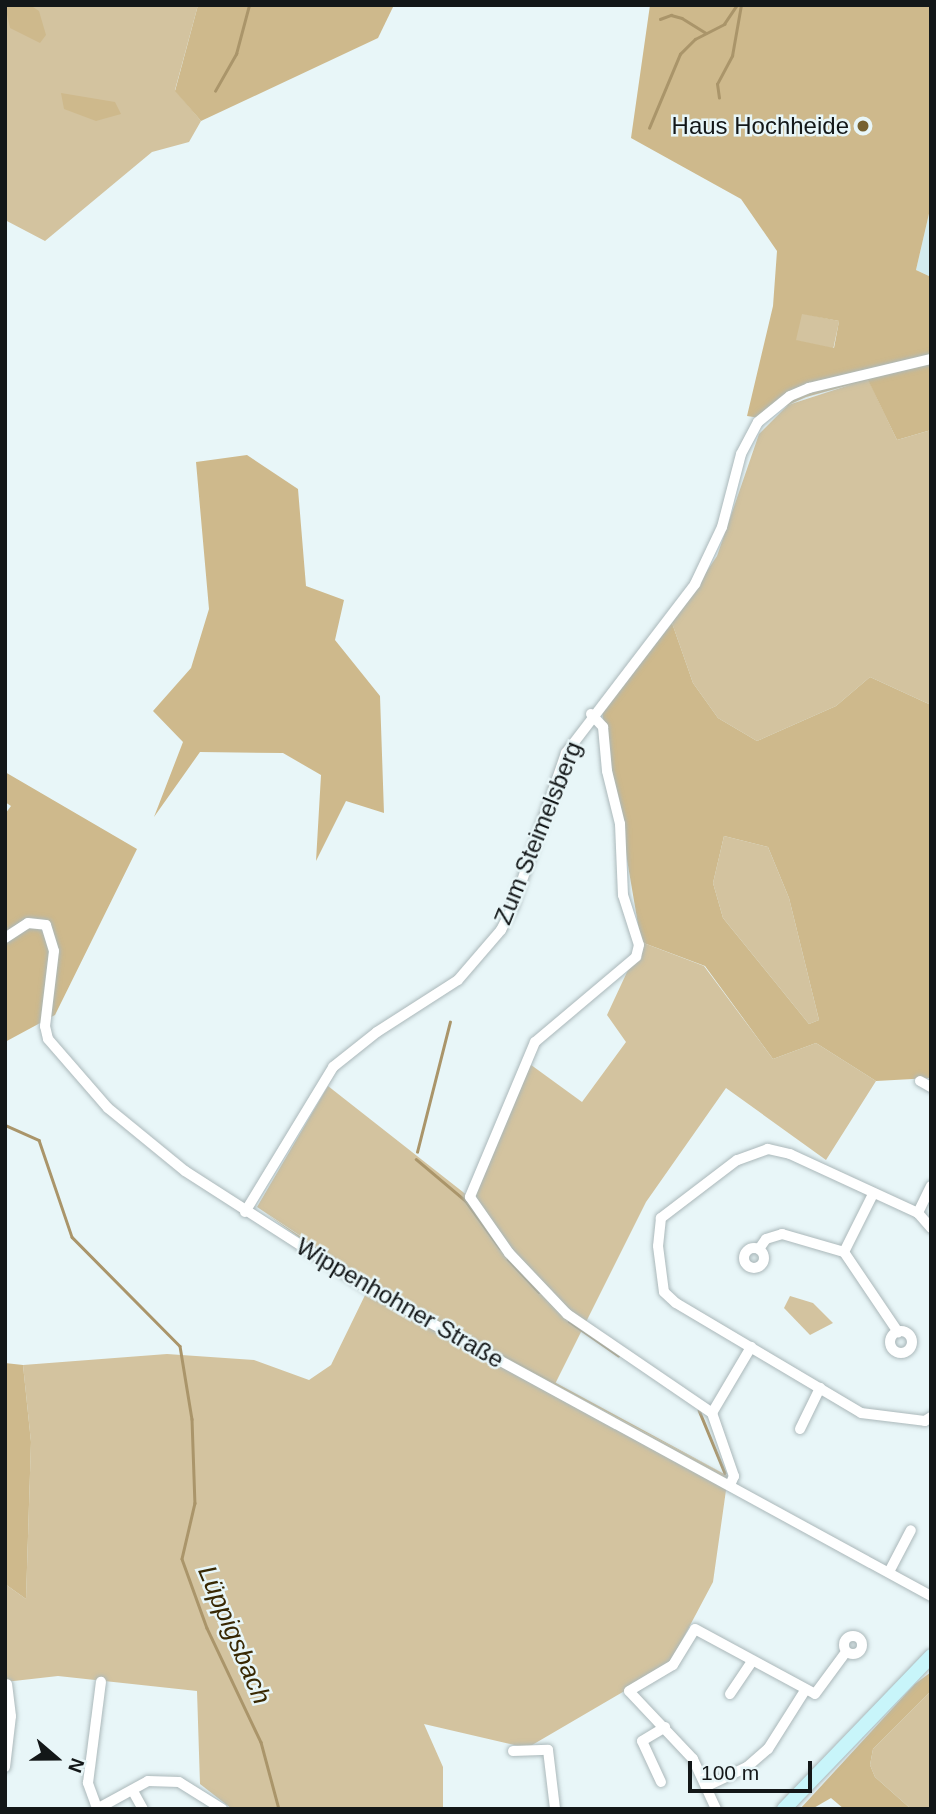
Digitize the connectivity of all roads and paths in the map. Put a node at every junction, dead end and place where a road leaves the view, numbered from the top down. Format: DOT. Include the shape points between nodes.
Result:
graph roads {
  1 [pos="931,359"];
  2 [pos="592,714"];
  3 [pos="5,938"];
  4 [pos="920,1081"];
  5 [pos="931,1087"];
  6 [pos="931,1186"];
  7 [pos="873,1194"];
  8 [pos="245,1212"];
  9 [pos="918,1213"];
  10 [pos="931,1228"];
  11 [pos="759,1249"];
  12 [pos="844,1252"];
  13 [pos="898,1332"];
  14 [pos="751,1347"];
  15 [pos="820,1388"];
  16 [pos="712,1413"];
  17 [pos="931,1417"];
  18 [pos="800,1429"];
  19 [pos="730,1485"];
  20 [pos="911,1530"];
  21 [pos="889,1572"];
  22 [pos="931,1596"];
  23 [pos="846,1652"];
  24 [pos="931,1656"];
  25 [pos="752,1661"];
  26 [pos="101,1682"];
  27 [pos="7,1684"];
  28 [pos="804,1692"];
  29 [pos="730,1694"];
  30 [pos="665,1727"];
  31 [pos="513,1751"];
  32 [pos="5,1767"];
  33 [pos="661,1782"];
  34 [pos="707,1786"];
  35 [pos="801,1791"];
  36 [pos="134,1793"];
  37 [pos="716,1807"];
  38 [pos="97,1809"];
  39 [pos="143,1809"];
  40 [pos="222,1809"];
  41 [pos="555,1809"];
  42 [pos="779,1809"];
  43 [pos="784,1809"];
  1 -- 2 [label="street, Zum Steimelsberg" via="809,388 790,396 758,422 741,454 722,527 695,584"];
  2 -- 8 [label="street, Zum Steimelsberg" via="566,753 501,930 458,980 333,1067"];
  2 -- 16 [label="street" via="603,727 620,824 623,895 639,945 636,957 535,1042 470,1197 509,1252 576,1321"];
  3 -- 8 [label="street, Wippenhohner Straße" via="29,923 46,925 54,951 45,1027 52,1046 119,1119"];
  4 -- 5 [label="street"];
  6 -- 9 [label="street"];
  7 -- 9 [label="street"];
  7 -- 12 [label="street"];
  7 -- 14 [label="street" via="790,1154 768,1149 737,1160 661,1219 658,1246 664,1292"];
  8 -- 19 [label="street, Wippenhohner Straße" via="367,1288"];
  9 -- 10 [label="street"];
  11 -- 12 [label="street" via="766,1239 782,1234"];
  12 -- 13 [label="street"];
  14 -- 15 [label="street"];
  14 -- 16 [label="street"];
  15 -- 17 [label="street" via="876,1417"];
  15 -- 18 [label="street"];
  16 -- 19 [label="street" via="734,1476"];
  19 -- 21 [label="street, Wippenhohner Straße"];
  20 -- 21 [label="street"];
  21 -- 22 [label="street, Wippenhohner Straße"];
  23 -- 28 [label="street" via="824,1686 814,1694"];
  24 -- 35 [label="main road"];
  25 -- 28 [label="street"];
  25 -- 29 [label="street"];
  25 -- 30 [label="street" via="695,1629 673,1665 629,1691"];
  26 -- 38 [label="street" via="88,1783"];
  27 -- 32 [label="street" via="11,1716"];
  28 -- 34 [label="street" via="768,1749 747,1767"];
  30 -- 33 [label="street" via="642,1741"];
  30 -- 34 [label="street" via="693,1759"];
  31 -- 41 [label="street" via="548,1750"];
  34 -- 37 [label="street"];
  35 -- 42 [label="street"];
  35 -- 43 [label="main road"];
  36 -- 38 [label="street"];
  36 -- 39 [label="street"];
  36 -- 40 [label="street" via="148,1781 179,1782"];
}
